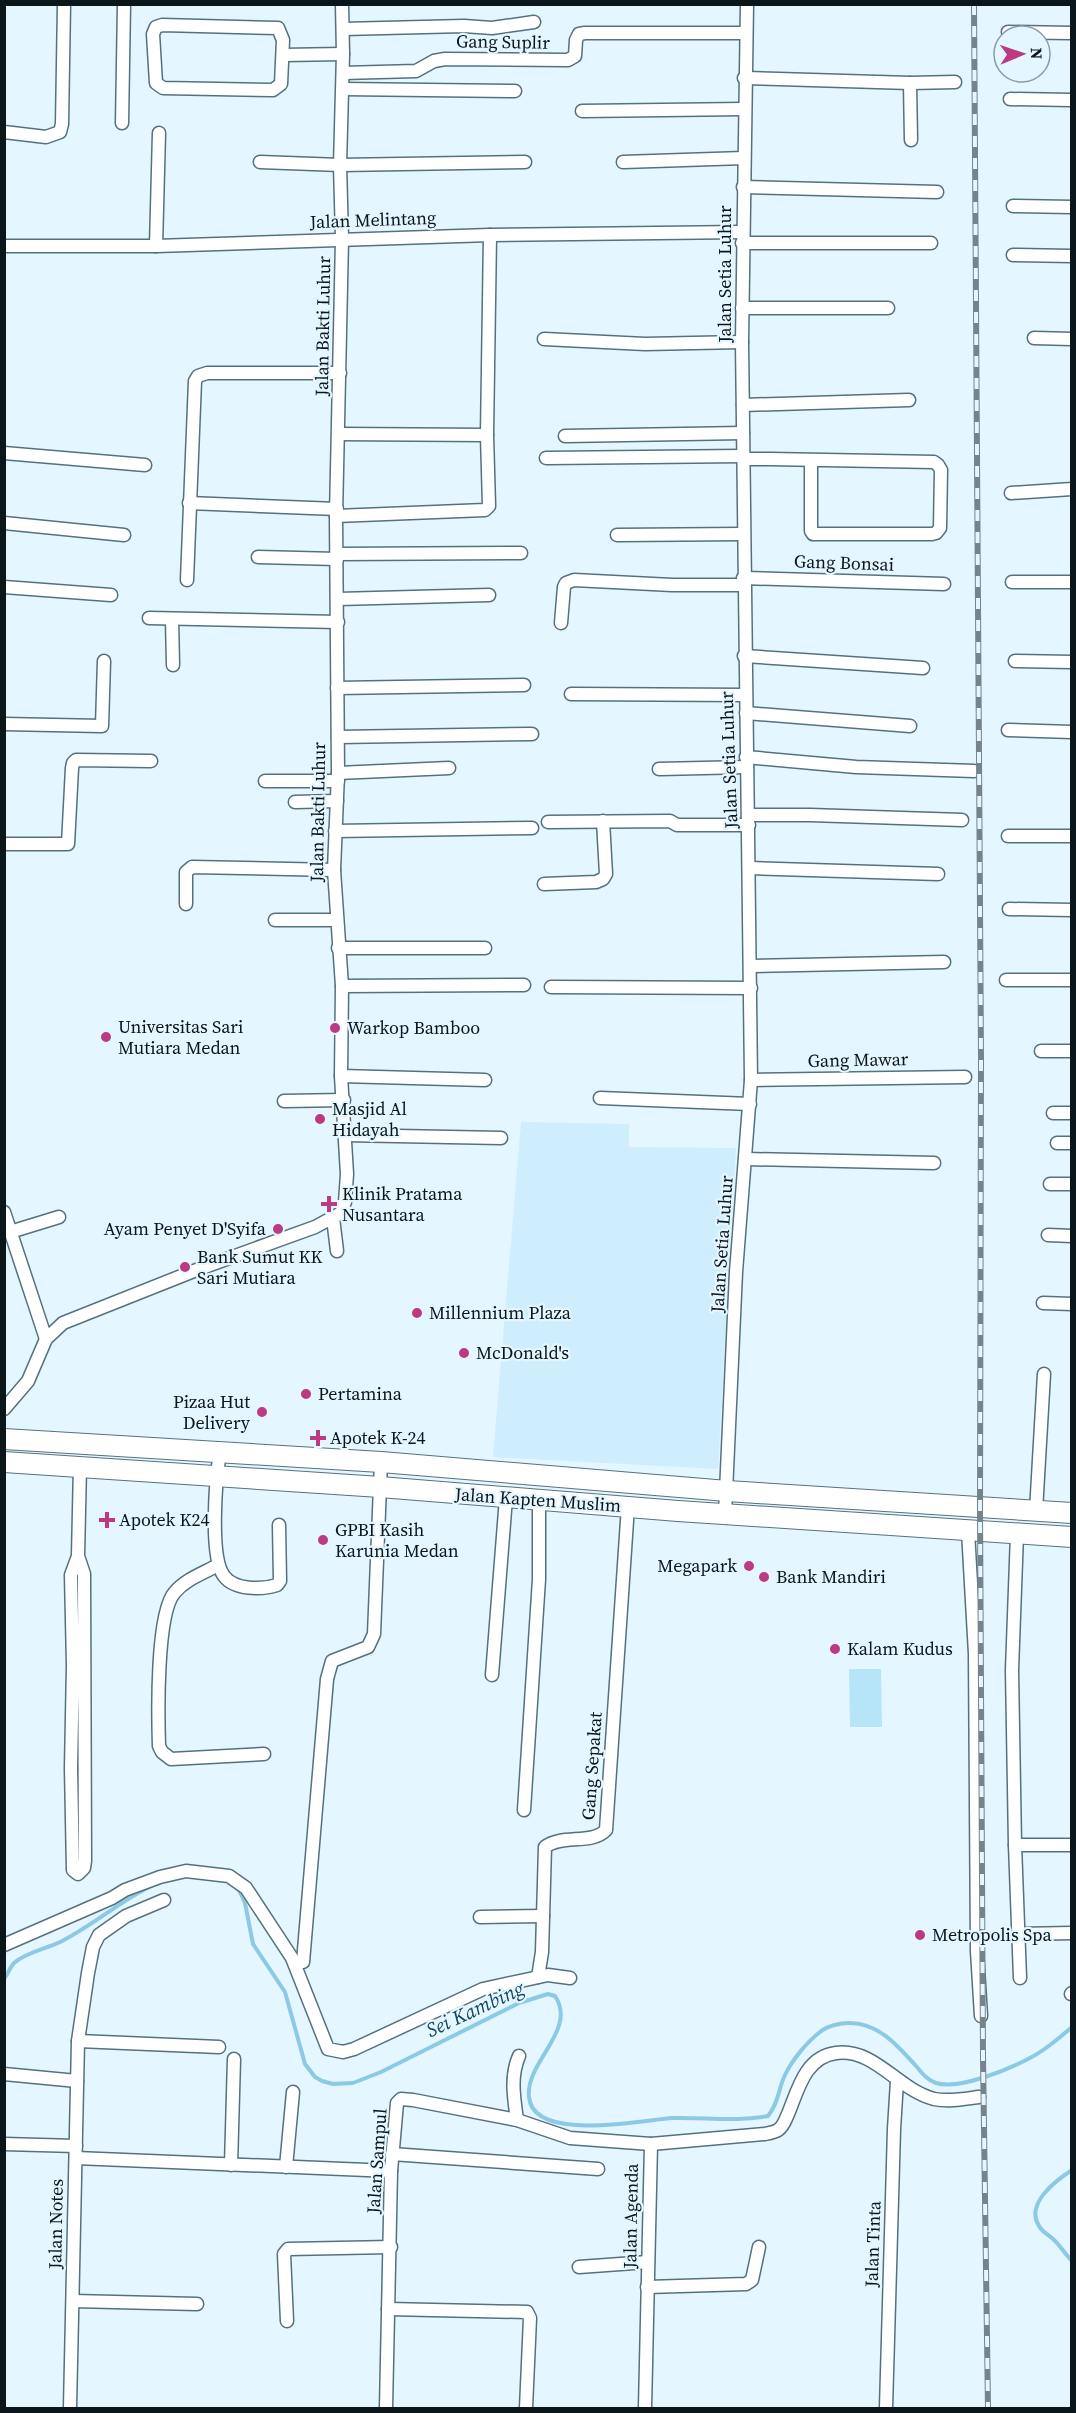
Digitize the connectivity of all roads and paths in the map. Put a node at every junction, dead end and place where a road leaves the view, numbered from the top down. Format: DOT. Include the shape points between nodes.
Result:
graph roads {
  1 [pos="64,4"];
  2 [pos="124,4"];
  3 [pos="342,4"];
  4 [pos="747,4"];
  5 [pos="534,22"];
  6 [pos="343,29"];
  7 [pos="746,33"];
  8 [pos="1052,33"];
  9 [pos="1071,33"];
  10 [pos="344,54"];
  11 [pos="283,55"];
  12 [pos="343,73"];
  13 [pos="744,78"];
  14 [pos="955,81"];
  15 [pos="910,83"];
  16 [pos="343,89"];
  17 [pos="515,91"];
  18 [pos="1010,99"];
  19 [pos="1071,100"];
  20 [pos="744,109"];
  21 [pos="582,111"];
  22 [pos="122,123"];
  23 [pos="4,132"];
  24 [pos="159,133"];
  25 [pos="911,140"];
  26 [pos="744,158"];
  27 [pos="260,162"];
  28 [pos="525,162"];
  29 [pos="623,162"];
  30 [pos="340,165"];
  31 [pos="743,187"];
  32 [pos="937,192"];
  33 [pos="1012,206"];
  34 [pos="1071,207"];
  35 [pos="490,235"];
  36 [pos="743,238"];
  37 [pos="342,239"];
  38 [pos="931,243"];
  39 [pos="4,246"];
  40 [pos="156,246"];
  41 [pos="1013,255"];
  42 [pos="1071,256"];
  43 [pos="742,308"];
  44 [pos="888,308"];
  45 [pos="1034,338"];
  46 [pos="544,339"];
  47 [pos="1071,339"];
  48 [pos="742,342"];
  49 [pos="340,372"];
  50 [pos="909,400"];
  51 [pos="743,405"];
  52 [pos="743,433"];
  53 [pos="339,434"];
  54 [pos="487,435"];
  55 [pos="566,436"];
  56 [pos="4,453"];
  57 [pos="546,458"];
  58 [pos="743,458"];
  59 [pos="811,460"];
  60 [pos="145,465"];
  61 [pos="1071,489"];
  62 [pos="1011,493"];
  63 [pos="189,503"];
  64 [pos="337,512"];
  65 [pos="4,523"];
  66 [pos="743,534"];
  67 [pos="124,535"];
  68 [pos="617,535"];
  69 [pos="521,554"];
  70 [pos="337,556"];
  71 [pos="258,557"];
  72 [pos="187,580"];
  73 [pos="743,582"];
  74 [pos="1012,582"];
  75 [pos="1071,582"];
  76 [pos="944,584"];
  77 [pos="4,587"];
  78 [pos="111,595"];
  79 [pos="489,596"];
  80 [pos="338,599"];
  81 [pos="149,618"];
  82 [pos="172,619"];
  83 [pos="338,622"];
  84 [pos="561,622"];
  85 [pos="744,656"];
  86 [pos="104,661"];
  87 [pos="1015,661"];
  88 [pos="1071,662"];
  89 [pos="173,665"];
  90 [pos="922,668"];
  91 [pos="524,685"];
  92 [pos="337,688"];
  93 [pos="571,694"];
  94 [pos="745,695"];
  95 [pos="746,713"];
  96 [pos="4,724"];
  97 [pos="910,726"];
  98 [pos="1008,730"];
  99 [pos="1071,732"];
  100 [pos="532,734"];
  101 [pos="338,737"];
  102 [pos="150,761"];
  103 [pos="746,762"];
  104 [pos="449,768"];
  105 [pos="659,769"];
  106 [pos="974,771"];
  107 [pos="338,777"];
  108 [pos="265,781"];
  109 [pos="336,801"];
  110 [pos="295,802"];
  111 [pos="749,820"];
  112 [pos="963,820"];
  113 [pos="603,821"];
  114 [pos="548,822"];
  115 [pos="532,828"];
  116 [pos="335,831"];
  117 [pos="1008,836"];
  118 [pos="1071,837"];
  119 [pos="4,844"];
  120 [pos="750,868"];
  121 [pos="334,870"];
  122 [pos="938,874"];
  123 [pos="544,884"];
  124 [pos="186,904"];
  125 [pos="1009,909"];
  126 [pos="1071,910"];
  127 [pos="275,920"];
  128 [pos="336,921"];
  129 [pos="338,948"];
  130 [pos="485,948"];
  131 [pos="944,962"];
  132 [pos="751,966"];
  133 [pos="1006,980"];
  134 [pos="1071,980"];
  135 [pos="524,985"];
  136 [pos="342,986"];
  137 [pos="551,987"];
  138 [pos="751,988"];
  139 [pos="1071,1050"];
  140 [pos="1041,1051"];
  141 [pos="341,1076"];
  142 [pos="965,1077"];
  143 [pos="485,1080"];
  144 [pos="752,1080"];
  145 [pos="600,1098"];
  146 [pos="344,1100"];
  147 [pos="284,1101"];
  148 [pos="750,1104"];
  149 [pos="1053,1113"];
  150 [pos="1071,1113"];
  151 [pos="345,1135"];
  152 [pos="501,1138"];
  153 [pos="1056,1143"];
  154 [pos="1071,1143"];
  155 [pos="746,1159"];
  156 [pos="934,1163"];
  157 [pos="1050,1184"];
  158 [pos="1071,1184"];
  159 [pos="4,1212"];
  160 [pos="59,1217"];
  161 [pos="333,1218"];
  162 [pos="10,1232"];
  163 [pos="1048,1235"];
  164 [pos="1071,1236"];
  165 [pos="337,1251"];
  166 [pos="1043,1303"];
  167 [pos="1071,1305"];
  168 [pos="46,1339"];
  169 [pos="1044,1374"];
  170 [pos="4,1409"];
  171 [pos="4,1439"];
  172 [pos="220,1452"];
  173 [pos="4,1462"];
  174 [pos="381,1462"];
  175 [pos="80,1466"];
  176 [pos="216,1475"];
  177 [pos="380,1487"];
  178 [pos="727,1491"];
  179 [pos="506,1498"];
  180 [pos="539,1501"];
  181 [pos="628,1506"];
  182 [pos="1036,1510"];
  183 [pos="1071,1513"];
  184 [pos="725,1514"];
  185 [pos="279,1525"];
  186 [pos="968,1531"];
  187 [pos="1017,1534"];
  188 [pos="1071,1537"];
  189 [pos="78,1556"];
  190 [pos="218,1565"];
  191 [pos="73,1665"];
  192 [pos="86,1666"];
  193 [pos="492,1675"];
  194 [pos="264,1754"];
  195 [pos="86,1767"];
  196 [pos="70,1768"];
  197 [pos="524,1810"];
  198 [pos="1020,1845"];
  199 [pos="1071,1845"];
  200 [pos="164,1900"];
  201 [pos="543,1916"];
  202 [pos="480,1917"];
  203 [pos="1071,1933"];
  204 [pos="1018,1934"];
  205 [pos="4,1945"];
  206 [pos="303,1962"];
  207 [pos="538,1977"];
  208 [pos="570,1978"];
  209 [pos="1020,1978"];
  210 [pos="981,2016"];
  211 [pos="78,2041"];
  212 [pos="219,2047"];
  213 [pos="519,2056"];
  214 [pos="234,2060"];
  215 [pos="4,2074"];
  216 [pos="77,2081"];
  217 [pos="897,2081"];
  218 [pos="293,2092"];
  219 [pos="979,2097"];
  220 [pos="517,2120"];
  221 [pos="4,2144"];
  222 [pos="651,2144"];
  223 [pos="76,2152"];
  224 [pos="392,2154"];
  225 [pos="231,2165"];
  226 [pos="286,2167"];
  227 [pos="598,2169"];
  228 [pos="391,2171"];
  229 [pos="391,2247"];
  230 [pos="759,2247"];
  231 [pos="648,2262"];
  232 [pos="579,2266"];
  233 [pos="647,2287"];
  234 [pos="73,2301"];
  235 [pos="197,2304"];
  236 [pos="388,2309"];
  237 [pos="287,2321"];
  238 [pos="70,2409"];
  239 [pos="386,2409"];
  240 [pos="526,2409"];
  241 [pos="645,2409"];
  242 [pos="886,2409"];
  1 -- 23 [label="street" via="60,132 46,137"];
  2 -- 22 [label="street"];
  3 -- 6 [label="street, Jalan Bakti Luhur"];
  4 -- 7 [label="street, Jalan Setia Luhur"];
  5 -- 6 [label="street" via="490,28"];
  6 -- 10 [label="street, Jalan Bakti Luhur"];
  7 -- 12 [label="street, Gang Suplir" via="585,33 579,34 575,56 568,60 445,59 416,70"];
  7 -- 13 [label="street, Jalan Setia Luhur"];
  8 -- 9 [label="street"];
  10 -- 11 [label="street"];
  10 -- 12 [label="street, Jalan Bakti Luhur"];
  11 -- 11 [label="street" via="280,33 272,27 162,25 153,34 156,83 163,88 273,90 281,84"];
  12 -- 16 [label="street, Jalan Bakti Luhur"];
  13 -- 15 [label="street"];
  13 -- 20 [label="street, Jalan Setia Luhur"];
  14 -- 15 [label="street"];
  15 -- 25 [label="street"];
  16 -- 17 [label="street"];
  16 -- 30 [label="street, Jalan Bakti Luhur"];
  18 -- 19 [label="street"];
  20 -- 21 [label="street"];
  20 -- 26 [label="street, Jalan Setia Luhur"];
  24 -- 40 [label="street"];
  26 -- 29 [label="street"];
  26 -- 31 [label="street, Jalan Setia Luhur"];
  27 -- 30 [label="street"];
  28 -- 30 [label="street"];
  30 -- 37 [label="street, Jalan Bakti Luhur"];
  31 -- 32 [label="street"];
  31 -- 36 [label="street, Jalan Setia Luhur"];
  33 -- 34 [label="street"];
  35 -- 36 [label="street, Jalan Melintang"];
  35 -- 37 [label="street, Jalan Melintang"];
  35 -- 54 [label="street"];
  36 -- 38 [label="street, Jalan Melintang"];
  36 -- 43 [label="street, Jalan Setia Luhur"];
  37 -- 40 [label="street, Jalan Melintang"];
  37 -- 49 [label="street, Jalan Bakti Luhur"];
  39 -- 40 [label="street, Jalan Melintang"];
  41 -- 42 [label="street"];
  43 -- 44 [label="street"];
  43 -- 48 [label="street, Jalan Setia Luhur"];
  45 -- 47 [label="street"];
  46 -- 48 [label="street" via="645,344"];
  48 -- 51 [label="street, Jalan Setia Luhur"];
  49 -- 53 [label="street, Jalan Bakti Luhur"];
  49 -- 63 [label="street" via="198,376"];
  50 -- 51 [label="street"];
  51 -- 52 [label="street, Jalan Setia Luhur"];
  52 -- 55 [label="street"];
  52 -- 58 [label="street, Jalan Setia Luhur"];
  53 -- 54 [label="street"];
  53 -- 64 [label="street, Jalan Bakti Luhur"];
  54 -- 64 [label="street" via="487,509"];
  56 -- 60 [label="street"];
  57 -- 58 [label="street"];
  58 -- 59 [label="street"];
  58 -- 66 [label="street, Jalan Setia Luhur"];
  59 -- 59 [label="street" via="936,463 941,470 940,528 932,534 813,534"];
  61 -- 62 [label="street"];
  63 -- 64 [label="street"];
  63 -- 72 [label="street"];
  64 -- 70 [label="street, Jalan Bakti Luhur"];
  65 -- 67 [label="street"];
  66 -- 68 [label="street"];
  66 -- 73 [label="street, Jalan Setia Luhur"];
  69 -- 70 [label="street"];
  70 -- 71 [label="street"];
  70 -- 80 [label="street, Jalan Bakti Luhur"];
  73 -- 76 [label="street, Gang Bonsai"];
  73 -- 84 [label="street, Gang Bonsai" via="672,585 574,580 564,587"];
  73 -- 85 [label="street, Jalan Setia Luhur"];
  74 -- 75 [label="street"];
  77 -- 78 [label="street"];
  79 -- 80 [label="street"];
  80 -- 83 [label="street, Jalan Bakti Luhur"];
  81 -- 82 [label="street"];
  82 -- 83 [label="street"];
  82 -- 89 [label="street"];
  83 -- 92 [label="street, Jalan Bakti Luhur"];
  85 -- 90 [label="street"];
  85 -- 94 [label="street, Jalan Setia Luhur"];
  86 -- 96 [label="street" via="102,726"];
  87 -- 88 [label="street"];
  91 -- 92 [label="street"];
  92 -- 101 [label="street, Jalan Bakti Luhur"];
  93 -- 94 [label="street"];
  94 -- 95 [label="street, Jalan Setia Luhur"];
  95 -- 97 [label="street"];
  95 -- 103 [label="street, Jalan Setia Luhur"];
  98 -- 99 [label="street"];
  100 -- 101 [label="street"];
  101 -- 107 [label="street, Jalan Bakti Luhur"];
  102 -- 119 [label="street" via="76,760 72,768 68,844"];
  103 -- 105 [label="street"];
  103 -- 106 [label="street"];
  103 -- 111 [label="street, Jalan Setia Luhur"];
  104 -- 107 [label="street"];
  107 -- 108 [label="street"];
  107 -- 109 [label="street, Jalan Bakti Luhur"];
  109 -- 110 [label="street"];
  109 -- 116 [label="street, Jalan Bakti Luhur"];
  111 -- 112 [label="street" via="810,815"];
  111 -- 113 [label="street" via="677,825 670,821"];
  111 -- 120 [label="street, Jalan Setia Luhur"];
  113 -- 114 [label="street"];
  113 -- 123 [label="street" via="603,879"];
  115 -- 116 [label="street"];
  116 -- 121 [label="street, Jalan Bakti Luhur"];
  117 -- 118 [label="street"];
  120 -- 122 [label="street"];
  120 -- 132 [label="street, Jalan Setia Luhur"];
  121 -- 124 [label="street" via="192,867 186,872"];
  121 -- 128 [label="street, Jalan Bakti Luhur"];
  125 -- 126 [label="street"];
  127 -- 128 [label="street"];
  128 -- 129 [label="street, Jalan Bakti Luhur"];
  129 -- 130 [label="street"];
  129 -- 136 [label="street, Jalan Bakti Luhur"];
  131 -- 132 [label="street"];
  132 -- 138 [label="street, Jalan Setia Luhur"];
  133 -- 134 [label="street"];
  135 -- 136 [label="street"];
  136 -- 141 [label="street, Jalan Bakti Luhur"];
  137 -- 138 [label="street"];
  138 -- 144 [label="street, Jalan Setia Luhur"];
  139 -- 140 [label="street"];
  141 -- 143 [label="street"];
  141 -- 146 [label="street, Jalan Bakti Luhur"];
  142 -- 144 [label="street, Gang Mawar"];
  144 -- 148 [label="street, Jalan Setia Luhur"];
  145 -- 148 [label="street"];
  146 -- 147 [label="street"];
  146 -- 151 [label="street, Jalan Bakti Luhur"];
  148 -- 155 [label="street, Jalan Setia Luhur"];
  149 -- 150 [label="street"];
  151 -- 152 [label="street"];
  151 -- 161 [label="street, Jalan Bakti Luhur" via="345,1202 341,1213"];
  153 -- 154 [label="street"];
  155 -- 156 [label="street"];
  155 -- 178 [label="street, Jalan Setia Luhur" via="736,1272"];
  157 -- 158 [label="street"];
  159 -- 162 [label="street"];
  160 -- 162 [label="street"];
  161 -- 165 [label="street"];
  161 -- 168 [label="street" via="73,1318"];
  162 -- 168 [label="street"];
  163 -- 164 [label="street"];
  166 -- 167 [label="street"];
  168 -- 170 [label="street" via="28,1381"];
  169 -- 182 [label="street"];
  171 -- 172 [label="main road, Jalan Kapten Muslim"];
  172 -- 174 [label="main road, Jalan Kapten Muslim"];
  172 -- 176 [label="street"];
  173 -- 175 [label="main road, Jalan Kapten Muslim"];
  174 -- 177 [label="street"];
  174 -- 178 [label="main road, Jalan Kapten Muslim"];
  175 -- 176 [label="main road, Jalan Kapten Muslim"];
  175 -- 189 [label="street"];
  176 -- 177 [label="main road, Jalan Kapten Muslim"];
  176 -- 190 [label="street"];
  177 -- 179 [label="main road, Jalan Kapten Muslim"];
  177 -- 206 [label="street" via="374,1634 368,1647 332,1661 327,1679"];
  178 -- 182 [label="main road, Jalan Kapten Muslim"];
  178 -- 184 [label="street, Jalan Setia Luhur"];
  179 -- 180 [label="main road, Jalan Kapten Muslim"];
  179 -- 193 [label="street"];
  180 -- 181 [label="main road, Jalan Kapten Muslim"];
  180 -- 197 [label="street" via="539,1579"];
  181 -- 184 [label="main road, Jalan Kapten Muslim"];
  181 -- 201 [label="street, Gang Sepakat" via="606,1830 597,1836 545,1847"];
  182 -- 183 [label="main road, Jalan Kapten Muslim"];
  184 -- 186 [label="main road, Jalan Kapten Muslim"];
  185 -- 190 [label="street" via="277,1585 239,1586 225,1578"];
  186 -- 187 [label="main road, Jalan Kapten Muslim"];
  186 -- 210 [label="street" via="975,1654"];
  187 -- 188 [label="main road, Jalan Kapten Muslim"];
  187 -- 198 [label="street" via="1012,1670"];
  189 -- 191 [label="street" via="71,1575"];
  189 -- 192 [label="street" via="84,1575"];
  190 -- 194 [label="street" via="183,1585 167,1605 157,1690 159,1746 171,1760"];
  191 -- 192 [label="street"];
  191 -- 196 [label="street"];
  192 -- 195 [label="street"];
  195 -- 196 [label="street"];
  195 -- 196 [label="street" via="85,1861 78,1874 73,1870"];
  198 -- 199 [label="street"];
  198 -- 204 [label="street"];
  200 -- 211 [label="street, Jalan Notes" via="126,1916 99,1935 93,1947"];
  201 -- 202 [label="street"];
  201 -- 207 [label="street, Gang Sepakat"];
  203 -- 204 [label="street"];
  204 -- 209 [label="street"];
  205 -- 207 [label="street" via="160,1877 186,1871 229,1876 246,1888 292,1958 318,2029 328,2049 335,2052 354,2049 483,1989"];
  207 -- 208 [label="street"];
  211 -- 212 [label="street"];
  211 -- 216 [label="street, Jalan Notes"];
  213 -- 220 [label="street" via="513,2086"];
  214 -- 225 [label="street"];
  215 -- 216 [label="street"];
  216 -- 223 [label="street, Jalan Notes"];
  217 -- 219 [label="street" via="932,2098 954,2101"];
  217 -- 222 [label="street, Jalan Agenda" via="854,2053 835,2053 819,2058 809,2067 784,2124 775,2132"];
  217 -- 242 [label="street, Jalan Tinta"];
  218 -- 226 [label="street"];
  220 -- 222 [label="street" via="570,2138"];
  220 -- 224 [label="street, Jalan Sampul" via="401,2099 395,2108"];
  221 -- 223 [label="street"];
  222 -- 231 [label="street, Jalan Agenda"];
  223 -- 225 [label="street"];
  223 -- 234 [label="street, Jalan Notes"];
  224 -- 227 [label="street"];
  224 -- 228 [label="street, Jalan Sampul"];
  225 -- 226 [label="street"];
  226 -- 228 [label="street"];
  228 -- 229 [label="street, Jalan Sampul"];
  229 -- 236 [label="street, Jalan Sampul"];
  229 -- 237 [label="street" via="288,2249"];
  230 -- 233 [label="street" via="752,2280 746,2284"];
  231 -- 232 [label="street"];
  231 -- 233 [label="street, Jalan Agenda"];
  233 -- 241 [label="street, Jalan Agenda"];
  234 -- 235 [label="street"];
  234 -- 238 [label="street, Jalan Notes"];
  236 -- 239 [label="street, Jalan Sampul"];
  236 -- 240 [label="street" via="527,2312 530,2318"];
}
